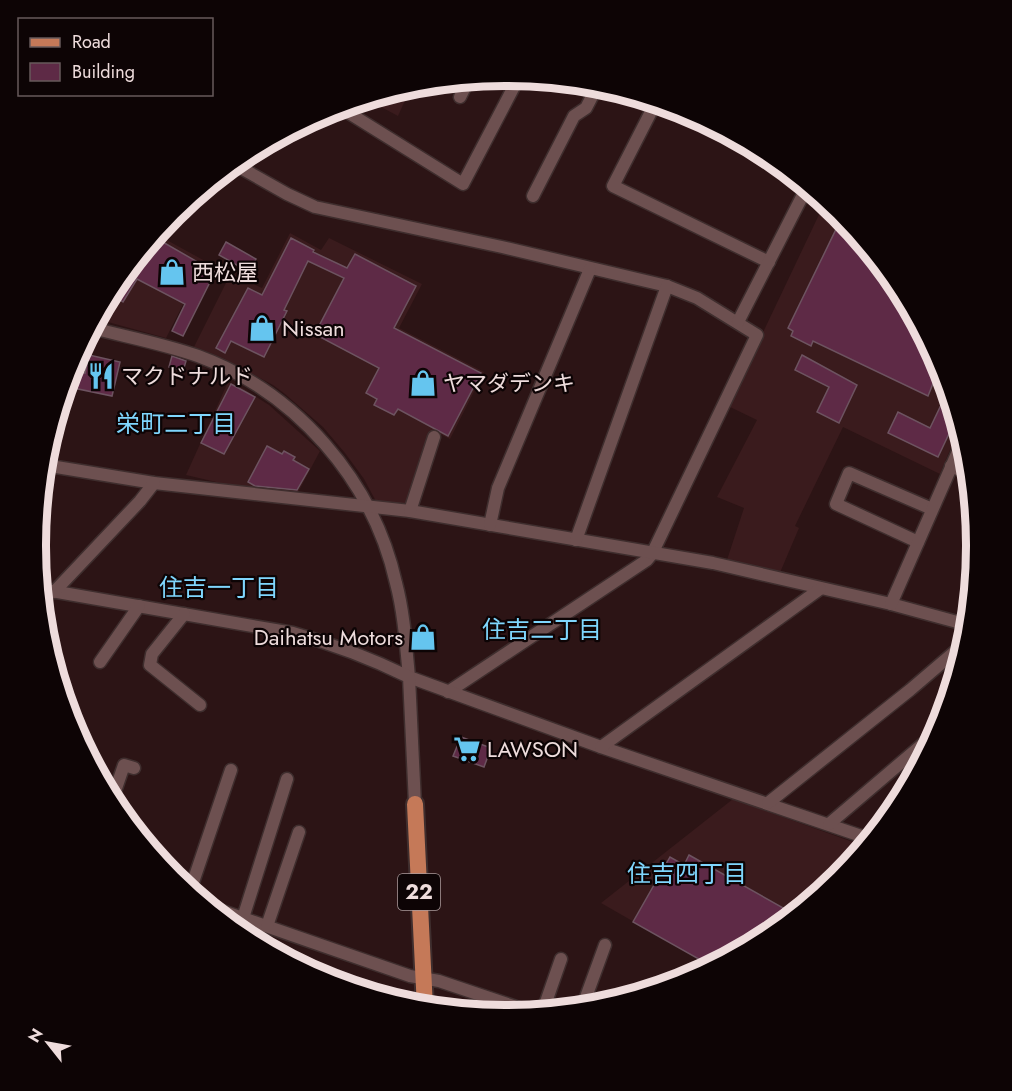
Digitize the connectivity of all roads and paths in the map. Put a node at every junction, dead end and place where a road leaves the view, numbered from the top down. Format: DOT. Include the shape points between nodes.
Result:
graph roads {
  1 [pos="514,86"];
  2 [pos="464,88"];
  3 [pos="593,95"];
  4 [pos="460,97"];
  5 [pos="652,109"];
  6 [pos="349,113"];
  7 [pos="243,169"];
  8 [pos="803,195"];
  9 [pos="533,196"];
  10 [pos="769,262"];
  11 [pos="590,269"];
  12 [pos="667,286"];
  13 [pos="738,322"];
  14 [pos="100,330"];
  15 [pos="434,437"];
  16 [pos="957,454"];
  17 [pos="951,466"];
  18 [pos="53,467"];
  19 [pos="959,470"];
  20 [pos="154,483"];
  21 [pos="367,506"];
  22 [pos="932,509"];
  23 [pos="410,511"];
  24 [pos="490,525"];
  25 [pos="576,540"];
  26 [pos="918,542"];
  27 [pos="652,554"];
  28 [pos="820,589"];
  29 [pos="48,590"];
  30 [pos="49,591"];
  31 [pos="891,604"];
  32 [pos="139,606"];
  33 [pos="184,614"];
  34 [pos="959,623"];
  35 [pos="952,654"];
  36 [pos="100,662"];
  37 [pos="409,677"];
  38 [pos="448,692"];
  39 [pos="200,705"];
  40 [pos="601,747"];
  41 [pos="919,748"];
  42 [pos="134,768"];
  43 [pos="231,770"];
  44 [pos="288,779"];
  45 [pos="116,788"];
  46 [pos="768,803"];
  47 [pos="415,804"];
  48 [pos="829,824"];
  49 [pos="299,832"];
  50 [pos="862,836"];
  51 [pos="193,882"];
  52 [pos="235,916"];
  53 [pos="243,918"];
  54 [pos="267,926"];
  55 [pos="605,945"];
  56 [pos="561,959"];
  57 [pos="424,979"];
  58 [pos="425,997"];
  59 [pos="586,998"];
  60 [pos="545,1003"];
  61 [pos="510,1005"];
  1 -- 6 [label="street" via="464,184"];
  2 -- 4 [label="street"];
  3 -- 9 [label="street" via="586,108 574,117"];
  5 -- 10 [label="street" via="613,186"];
  7 -- 11 [label="street" via="315,207"];
  8 -- 10 [label="street"];
  10 -- 13 [label="street"];
  11 -- 12 [label="street"];
  11 -- 24 [label="street" via="498,488"];
  12 -- 13 [label="street"];
  12 -- 25 [label="street"];
  13 -- 27 [label="street" via="757,335"];
  14 -- 21 [label="street" via="197,356 269,393 296,414 334,455"];
  15 -- 23 [label="street"];
  16 -- 17 [label="street"];
  17 -- 19 [label="street"];
  17 -- 22 [label="street"];
  18 -- 20 [label="street"];
  20 -- 21 [label="street"];
  20 -- 29 [label="street"];
  21 -- 23 [label="street"];
  21 -- 37 [label="street" via="397,583"];
  22 -- 26 [label="street"];
  22 -- 26 [label="street" via="849,472 836,504"];
  23 -- 24 [label="street"];
  24 -- 25 [label="street"];
  25 -- 27 [label="street"];
  26 -- 31 [label="street"];
  27 -- 28 [label="street" via="713,563"];
  27 -- 38 [label="street"];
  28 -- 31 [label="street"];
  28 -- 40 [label="street"];
  30 -- 32 [label="street"];
  31 -- 34 [label="street"];
  32 -- 33 [label="street"];
  32 -- 36 [label="street"];
  33 -- 37 [label="street" via="293,633"];
  33 -- 39 [label="street" via="152,654 150,665"];
  35 -- 46 [label="street"];
  37 -- 38 [label="street"];
  37 -- 47 [label="street"];
  38 -- 40 [label="street"];
  40 -- 46 [label="street"];
  41 -- 48 [label="street"];
  42 -- 45 [label="street" via="124,765"];
  43 -- 51 [label="street"];
  44 -- 53 [label="street"];
  46 -- 48 [label="street"];
  47 -- 57 [label="main road, 22"];
  48 -- 50 [label="street"];
  49 -- 54 [label="street"];
  52 -- 53 [label="street"];
  53 -- 54 [label="street"];
  54 -- 57 [label="street"];
  55 -- 59 [label="street"];
  56 -- 60 [label="street"];
  57 -- 58 [label="main road, 22"];
  57 -- 61 [label="street"];
}
